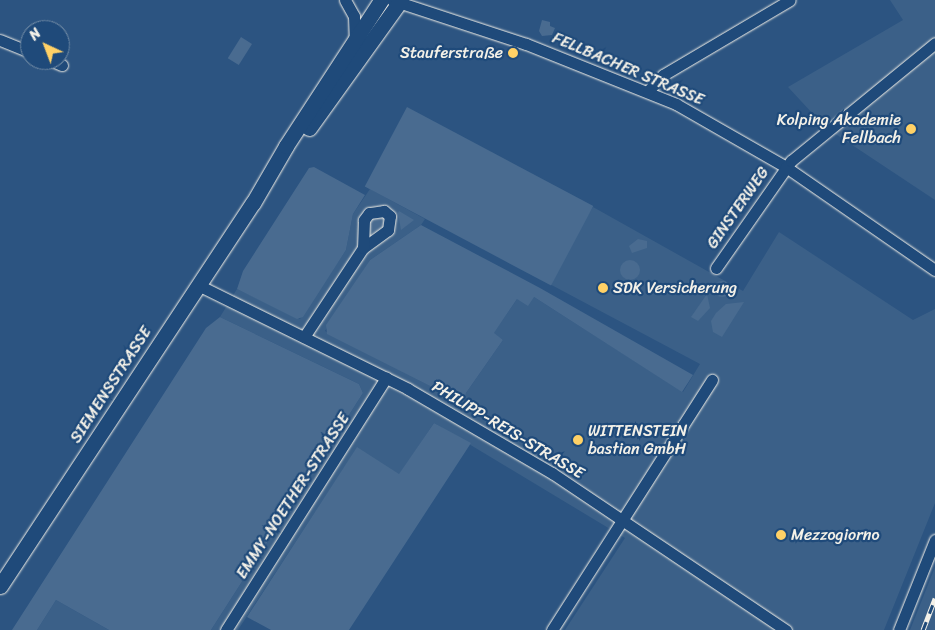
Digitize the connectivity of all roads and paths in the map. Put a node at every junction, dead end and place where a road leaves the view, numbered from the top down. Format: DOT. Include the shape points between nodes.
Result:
graph roads {
  1 [pos="345,0"];
  2 [pos="380,0"];
  3 [pos="790,0"];
  4 [pos="397,1"];
  5 [pos="355,39"];
  6 [pos="0,40"];
  7 [pos="935,42"];
  8 [pos="20,48"];
  9 [pos="648,91"];
  10 [pos="786,167"];
  11 [pos="253,203"];
  12 [pos="363,248"];
  13 [pos="716,268"];
  14 [pos="935,270"];
  15 [pos="198,285"];
  16 [pos="304,337"];
  17 [pos="386,378"];
  18 [pos="712,380"];
  19 [pos="624,520"];
  20 [pos="935,540"];
  21 [pos="0,586"];
  22 [pos="226,630"];
  23 [pos="552,630"];
  24 [pos="786,630"];
  25 [pos="899,630"];
  1 -- 5 [label="street" via="354,16"];
  2 -- 5 [label="main road, SIEMENSSTRASSE"];
  3 -- 9 [label="street" via="663,75"];
  4 -- 9 [label="street, FELLBACHER STRASSE" via="505,36"];
  4 -- 11 [label="main road, SIEMENSSTRASSE"];
  5 -- 11 [label="main road, SIEMENSSTRASSE"];
  6 -- 8 [label="street"];
  7 -- 10 [label="street, GINSTERWEG"];
  9 -- 10 [label="street, FELLBACHER STRASSE" via="719,126"];
  10 -- 13 [label="street, GINSTERWEG"];
  10 -- 14 [label="street, FELLBACHER STRASSE"];
  11 -- 15 [label="main road, SIEMENSSTRASSE"];
  12 -- 16 [label="street"];
  15 -- 16 [label="street, PHILIPP-REIS-STRASSE"];
  15 -- 21 [label="main road, SIEMENSSTRASSE"];
  16 -- 17 [label="street, PHILIPP-REIS-STRASSE"];
  17 -- 19 [label="street, PHILIPP-REIS-STRASSE" via="552,473"];
  17 -- 22 [label="street, EMMY-NOETHER-STRASSE"];
  18 -- 19 [label="street"];
  19 -- 23 [label="street"];
  19 -- 24 [label="street, PHILIPP-REIS-STRASSE"];
  20 -- 25 [label="street"];
}
